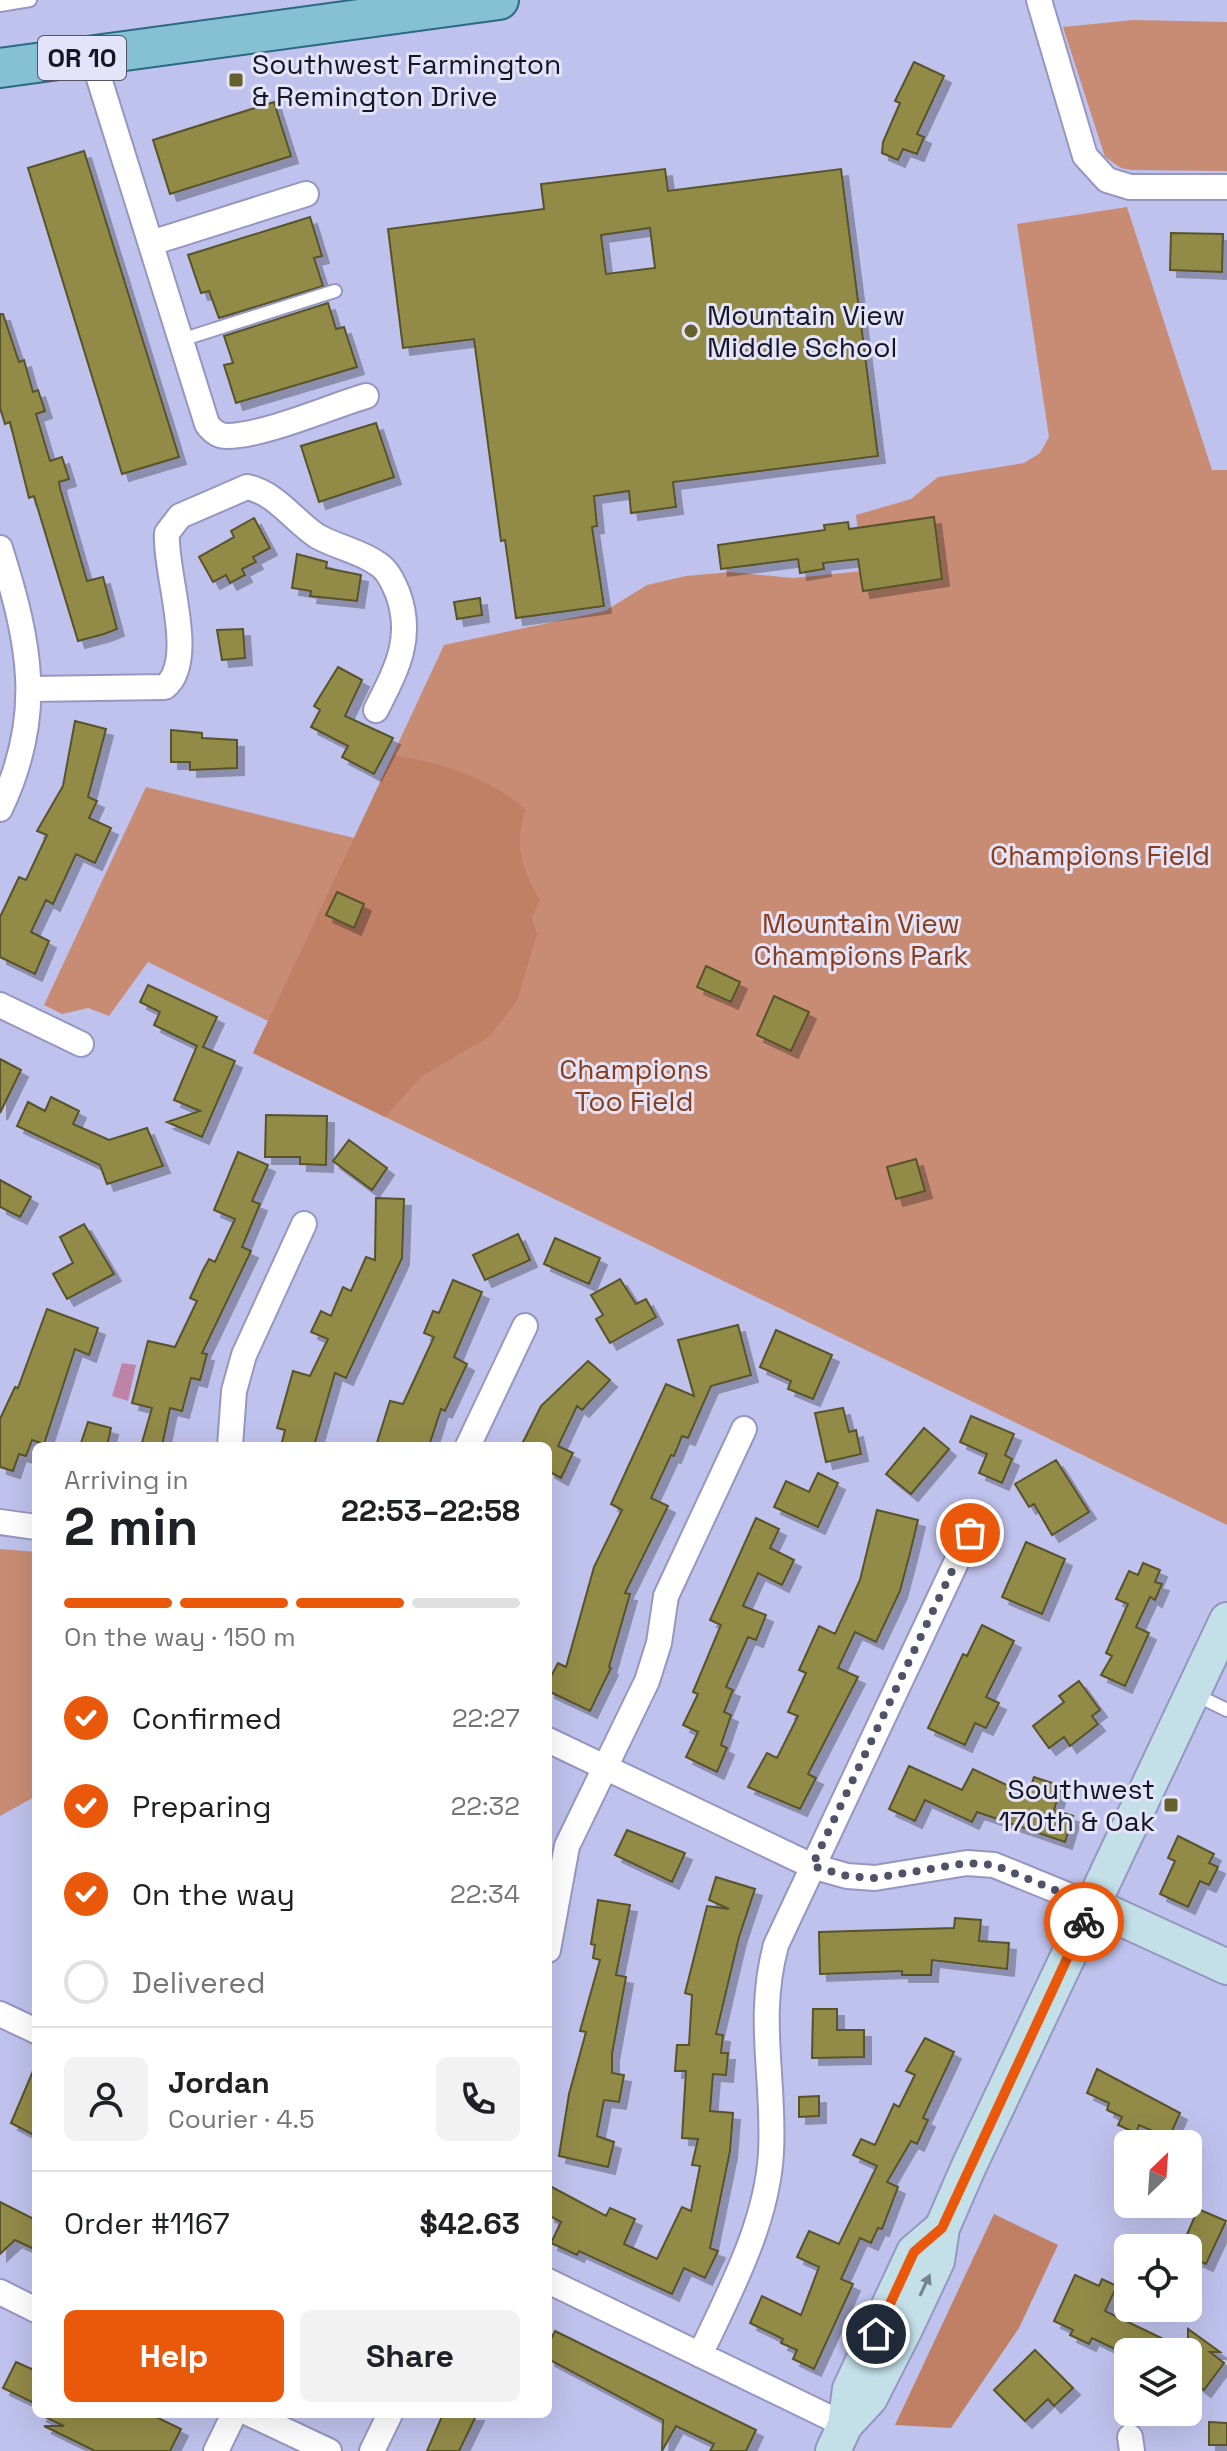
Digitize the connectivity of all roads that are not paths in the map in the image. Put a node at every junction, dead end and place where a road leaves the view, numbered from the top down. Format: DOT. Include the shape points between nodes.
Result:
graph roads {
  1 [pos="30,0"];
  2 [pos="499,0"];
  3 [pos="1039,0"];
  4 [pos="0,5"];
  5 [pos="92,56"];
  6 [pos="0,68"];
  7 [pos="1227,187"];
  8 [pos="306,194"];
  9 [pos="151,243"];
  10 [pos="335,291"];
  11 [pos="181,340"];
  12 [pos="366,396"];
  13 [pos="0,548"];
  14 [pos="31,689"];
  15 [pos="376,710"];
  16 [pos="0,809"];
  17 [pos="0,1005"];
  18 [pos="81,1044"];
  19 [pos="304,1224"];
  20 [pos="525,1326"];
  21 [pos="744,1429"];
  22 [pos="230,1442"];
  23 [pos="470,1442"];
  24 [pos="0,1522"];
  25 [pos="32,1526"];
  26 [pos="970,1533"];
  27 [pos="1227,1620"];
  28 [pos="1192,1693"];
  29 [pos="1227,1710"];
  30 [pos="552,1742"];
  31 [pos="602,1767"];
  32 [pos="812,1866"];
  33 [pos="1092,1905"];
  34 [pos="552,1928"];
  35 [pos="1227,1967"];
  36 [pos="0,2014"];
  37 [pos="32,2029"];
  38 [pos="552,2283"];
  39 [pos="1,2294"];
  40 [pos="32,2308"];
  41 [pos="700,2355"];
  42 [pos="232,2418"];
  43 [pos="259,2418"];
  44 [pos="388,2418"];
  45 [pos="839,2438"];
  46 [pos="216,2451"];
  47 [pos="329,2451"];
  48 [pos="372,2451"];
  1 -- 4 [label="lane"];
  2 -- 5 [label="main road, OR 10"];
  3 -- 7 [label="street" via="1085,156 1107,180 1130,187"];
  5 -- 6 [label="main road, OR 10"];
  5 -- 9 [label="street"];
  8 -- 9 [label="street"];
  9 -- 11 [label="street"];
  10 -- 11 [label="lane"];
  11 -- 12 [label="street" via="207,424 224,437"];
  13 -- 14 [label="street" via="21,614"];
  14 -- 15 [label="street" via="165,687 174,680 177,617 167,533 180,516 247,487 281,505 318,536 378,563 390,578 406,636 400,663"];
  14 -- 16 [label="street" via="21,749"];
  17 -- 18 [label="street"];
  19 -- 22 [label="street" via="244,1355 234,1391"];
  20 -- 23 [label="street"];
  21 -- 31 [label="street" via="666,1596 647,1681"];
  24 -- 25 [label="street"];
  26 -- 32 [label="street"];
  27 -- 28 [label="main road"];
  28 -- 29 [label="lane"];
  28 -- 33 [label="main road"];
  30 -- 31 [label="street"];
  31 -- 32 [label="street"];
  31 -- 34 [label="street" via="567,1846"];
  32 -- 33 [label="street" via="875,1878 967,1863 994,1865"];
  32 -- 41 [label="street" via="776,1945 766,1983 771,2155 761,2205 744,2259"];
  33 -- 35 [label="main road"];
  33 -- 45 [label="main road" via="942,2228 914,2252 850,2389"];
  36 -- 37 [label="street"];
  38 -- 41 [label="street"];
  39 -- 40 [label="street"];
  41 -- 45 [label="street"];
  42 -- 46 [label="street"];
  43 -- 47 [label="street"];
  44 -- 48 [label="street"];
}
